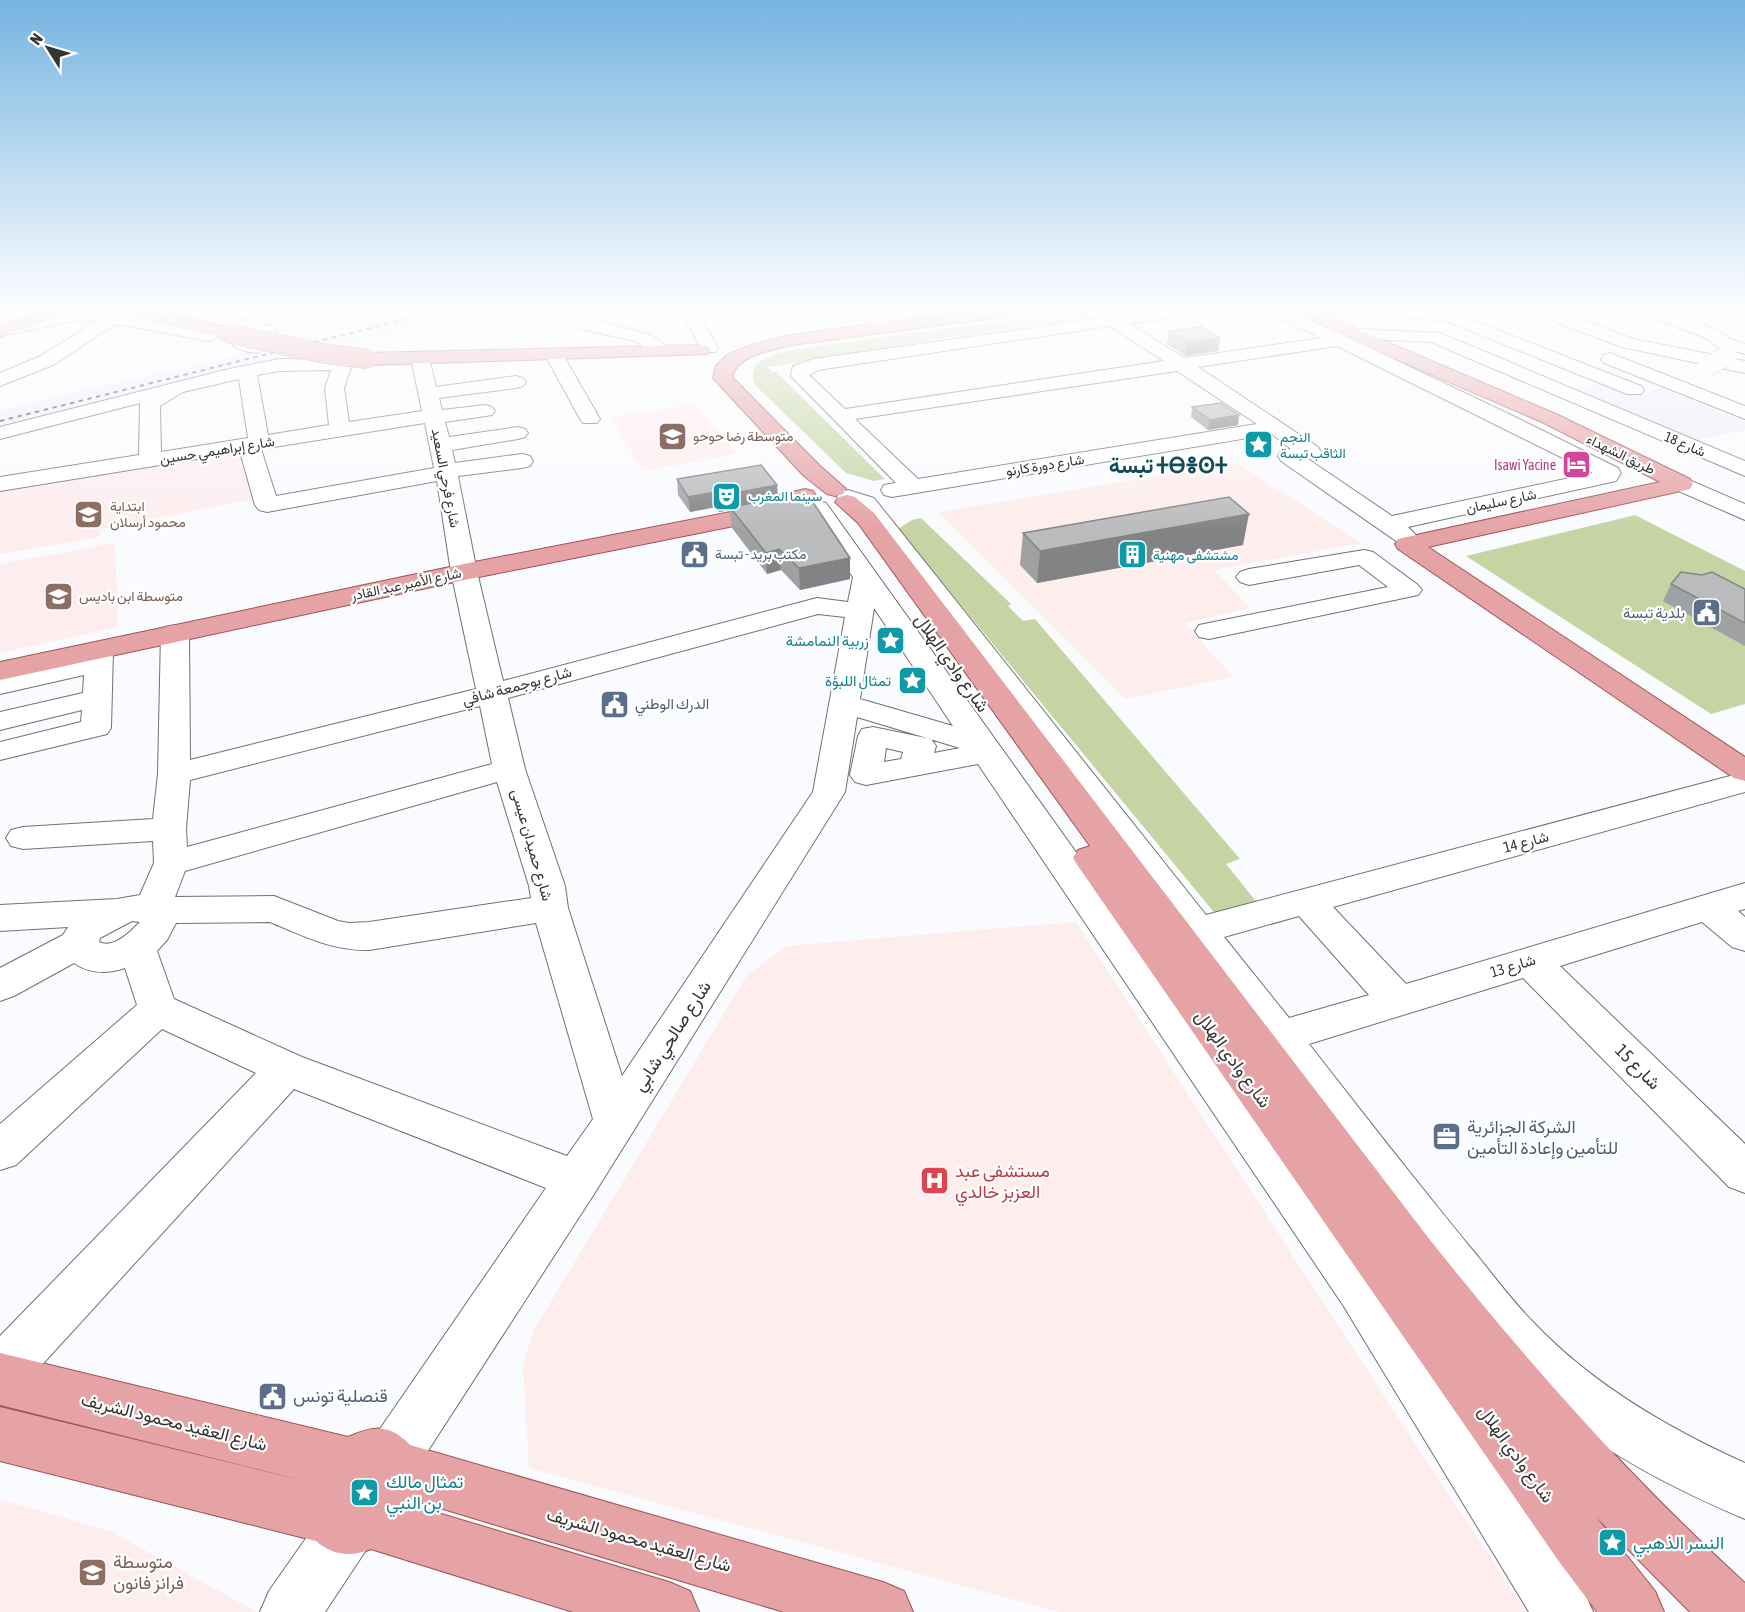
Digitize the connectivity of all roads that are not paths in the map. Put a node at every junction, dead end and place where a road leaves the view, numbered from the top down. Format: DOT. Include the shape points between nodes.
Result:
graph roads {
  1 [pos="206,381"];
  2 [pos="248,381"];
  3 [pos="334,381"];
  4 [pos="425,381"];
  5 [pos="569,381"];
  6 [pos="711,381"];
  7 [pos="725,381"];
  8 [pos="806,381"];
  9 [pos="1066,381"];
  10 [pos="1207,381"];
  11 [pos="1431,381"];
  12 [pos="1456,381"];
  13 [pos="1538,381"];
  14 [pos="1612,381"];
  15 [pos="516,382"];
  16 [pos="1670,382"];
  17 [pos="180,387"];
  18 [pos="1634,390"];
  19 [pos="1583,401"];
  20 [pos="432,409"];
  21 [pos="485,411"];
  22 [pos="1745,412"];
  23 [pos="842,415"];
  24 [pos="590,419"];
  25 [pos="1276,427"];
  26 [pos="340,430"];
  27 [pos="0,433"];
  28 [pos="518,433"];
  29 [pos="254,444"];
  30 [pos="440,445"];
  31 [pos="150,460"];
  32 [pos="522,461"];
  33 [pos="1745,469"];
  34 [pos="446,472"];
  35 [pos="0,484"];
  36 [pos="1682,484"];
  37 [pos="913,487"];
  38 [pos="825,500"];
  39 [pos="1745,513"];
  40 [pos="1411,541"];
  41 [pos="463,568"];
  42 [pos="1382,570"];
  43 [pos="1249,577"];
  44 [pos="864,593"];
  45 [pos="1209,632"];
  46 [pos="175,633"];
  47 [pos="99,656"];
  48 [pos="0,661"];
  49 [pos="0,671"];
  50 [pos="0,685"];
  51 [pos="494,693"];
  52 [pos="97,698"];
  53 [pos="846,704"];
  54 [pos="0,721"];
  55 [pos="986,748"];
  56 [pos="0,751"];
  57 [pos="1745,754"];
  58 [pos="915,766"];
  59 [pos="510,769"];
  60 [pos="1745,771"];
  61 [pos="174,774"];
  62 [pos="1745,782"];
  63 [pos="169,829"];
  64 [pos="23,838"];
  65 [pos="171,863"];
  66 [pos="1745,896"];
  67 [pos="1306,901"];
  68 [pos="1708,907"];
  69 [pos="550,908"];
  70 [pos="151,910"];
  71 [pos="114,911"];
  72 [pos="0,918"];
  73 [pos="1198,931"];
  74 [pos="1745,937"];
  75 [pos="80,943"];
  76 [pos="137,948"];
  77 [pos="1530,961"];
  78 [pos="0,986"];
  79 [pos="1398,1001"];
  80 [pos="158,1009"];
  81 [pos="1280,1037"];
  82 [pos="287,1069"];
  83 [pos="615,1122"];
  84 [pos="0,1151"];
  85 [pos="1745,1173"];
  86 [pos="578,1180"];
  87 [pos="1417,1217"];
  88 [pos="1442,1293"];
  89 [pos="1516,1341"];
  90 [pos="0,1373"];
  91 [pos="0,1379"];
  92 [pos="0,1434"];
  93 [pos="378,1464"];
  94 [pos="1745,1491"];
  95 [pos="350,1522"];
  96 [pos="290,1612"];
  97 [pos="669,1612"];
  98 [pos="883,1612"];
  99 [pos="1563,1612"];
  100 [pos="1634,1612"];
  101 [pos="1733,1612"];
  1 -- 17 [label="street"];
  2 -- 29 [label="street"];
  3 -- 26 [label="street"];
  4 -- 20 [label="street, شارع فرحي السعيد"];
  5 -- 24 [label="street"];
  6 -- 38 [label="main road"];
  7 -- 38 [label="main road" via="812,471"];
  8 -- 23 [label="street"];
  9 -- 23 [label="street, شارع 18"];
  10 -- 25 [label="street"];
  11 -- 40 [label="street, شارع سليمان" via="1611,474"];
  12 -- 36 [label="main road, طريق الشهداء" via="1551,419"];
  13 -- 19 [label="street, شارع 18"];
  14 -- 18 [label="street"];
  15 -- 20 [label="street"];
  16 -- 18 [label="street"];
  16 -- 22 [label="street"];
  17 -- 27 [label="street"];
  17 -- 31 [label="street" via="150,403"];
  18 -- 19 [label="street"];
  19 -- 33 [label="street, شارع 18"];
  20 -- 21 [label="street"];
  20 -- 26 [label="street, شارع إبراهيمي حسين"];
  20 -- 30 [label="street, شارع فرحي السعيد"];
  23 -- 37 [label="street"];
  25 -- 37 [label="street, شارع دورة كارنو"];
  25 -- 40 [label="street" via="1310,452 1289,456"];
  26 -- 29 [label="street, شارع إبراهيمي حسين"];
  28 -- 30 [label="street"];
  29 -- 31 [label="street, شارع إبراهيمي حسين"];
  29 -- 34 [label="street" via="267,505"];
  30 -- 34 [label="street, شارع فرحي السعيد"];
  31 -- 35 [label="street, شارع إبراهيمي حسين"];
  32 -- 34 [label="street"];
  34 -- 41 [label="street, شارع فرحي السعيد"];
  36 -- 39 [label="street, طريق الشهداء"];
  36 -- 40 [label="main road, طريق الشهداء"];
  37 -- 38 [label="street, شارع دورة كارنو"];
  38 -- 41 [label="main road, شارع الأمير عبد القادر"];
  38 -- 44 [label="street, شارع وادي الهلال"];
  38 -- 73 [label="street, شارع وادي الهلال" via="866,503"];
  38 -- 88 [label="main road, شارع وادي الهلال" via="866,518"];
  38 -- 100 [label="main road, شارع وادي الهلال" via="853,524 1580,1543"];
  40 -- 42 [label="street, شارع سليمان"];
  40 -- 57 [label="main road"];
  40 -- 60 [label="main road"];
  41 -- 46 [label="main road, شارع الأمير عبد القادر"];
  41 -- 48 [label="main road, شارع الأمير عبد القادر"];
  41 -- 51 [label="street, شارع حميدان عيسى"];
  42 -- 43 [label="street" via="1364,558"];
  42 -- 45 [label="street" via="1409,590"];
  44 -- 51 [label="street, شارع بوجمعة شافي"];
  44 -- 53 [label="street, شارع صالحي شابي"];
  44 -- 55 [label="street, شارع وادي الهلال"];
  46 -- 47 [label="main road, شارع الأمير عبد القادر"];
  46 -- 61 [label="street"];
  47 -- 49 [label="main road, شارع الأمير عبد القادر"];
  47 -- 50 [label="street"];
  47 -- 52 [label="street"];
  51 -- 59 [label="street, شارع حميدان عيسى"];
  51 -- 61 [label="street, شارع بوجمعة شافي"];
  52 -- 54 [label="street"];
  52 -- 56 [label="street" via="96,728"];
  53 -- 55 [label="street"];
  53 -- 83 [label="street, شارع صالحي شابي" via="829,792"];
  55 -- 58 [label="street"];
  55 -- 99 [label="street, شارع وادي الهلال" via="1360,1289"];
  59 -- 65 [label="street"];
  59 -- 69 [label="street, شارع حميدان عيسى" via="547,886"];
  61 -- 63 [label="street"];
  62 -- 67 [label="street, شارع 14"];
  63 -- 64 [label="street"];
  63 -- 65 [label="street"];
  65 -- 70 [label="street"];
  66 -- 68 [label="street, شارع 13"];
  67 -- 73 [label="street, شارع 14"];
  67 -- 79 [label="street"];
  68 -- 74 [label="street"];
  68 -- 77 [label="street, شارع 13"];
  69 -- 70 [label="street" via="349,937 274,909"];
  69 -- 83 [label="street, شارع حميدان عيسى"];
  70 -- 71 [label="street" via="135,907"];
  70 -- 76 [label="street" via="157,915 155,931"];
  71 -- 72 [label="street"];
  71 -- 75 [label="street" via="87,929"];
  73 -- 81 [label="street, شارع وادي الهلال"];
  75 -- 76 [label="street" via="82,950 98,958"];
  75 -- 78 [label="street"];
  76 -- 80 [label="street"];
  77 -- 79 [label="street, شارع 13"];
  77 -- 85 [label="street, شارع 15"];
  79 -- 81 [label="street, شارع 13"];
  80 -- 82 [label="street"];
  80 -- 84 [label="street"];
  81 -- 87 [label="street, شارع وادي الهلال"];
  82 -- 86 [label="street"];
  82 -- 90 [label="street"];
  83 -- 86 [label="street, شارع صالحي شابي"];
  86 -- 93 [label="street, شارع صالحي شابي"];
  87 -- 88 [label="street, شارع وادي الهلال"];
  87 -- 89 [label="street, شارع وادي الهلال"];
  88 -- 89 [label="street, شارع وادي الهلال"];
  88 -- 101 [label="main road, شارع وادي الهلال" via="1554,1431"];
  89 -- 94 [label="street, شارع وادي الهلال" via="1564,1385 1626,1430"];
  91 -- 93 [label="main road, شارع العقيد محمود الشريف"];
  92 -- 95 [label="main road"];
  93 -- 95 [label="main road" via="398,1479 391,1503"];
  93 -- 98 [label="main road, شارع العقيد محمود الشريف"];
  95 -- 96 [label="street"];
  95 -- 97 [label="main road"];
}
